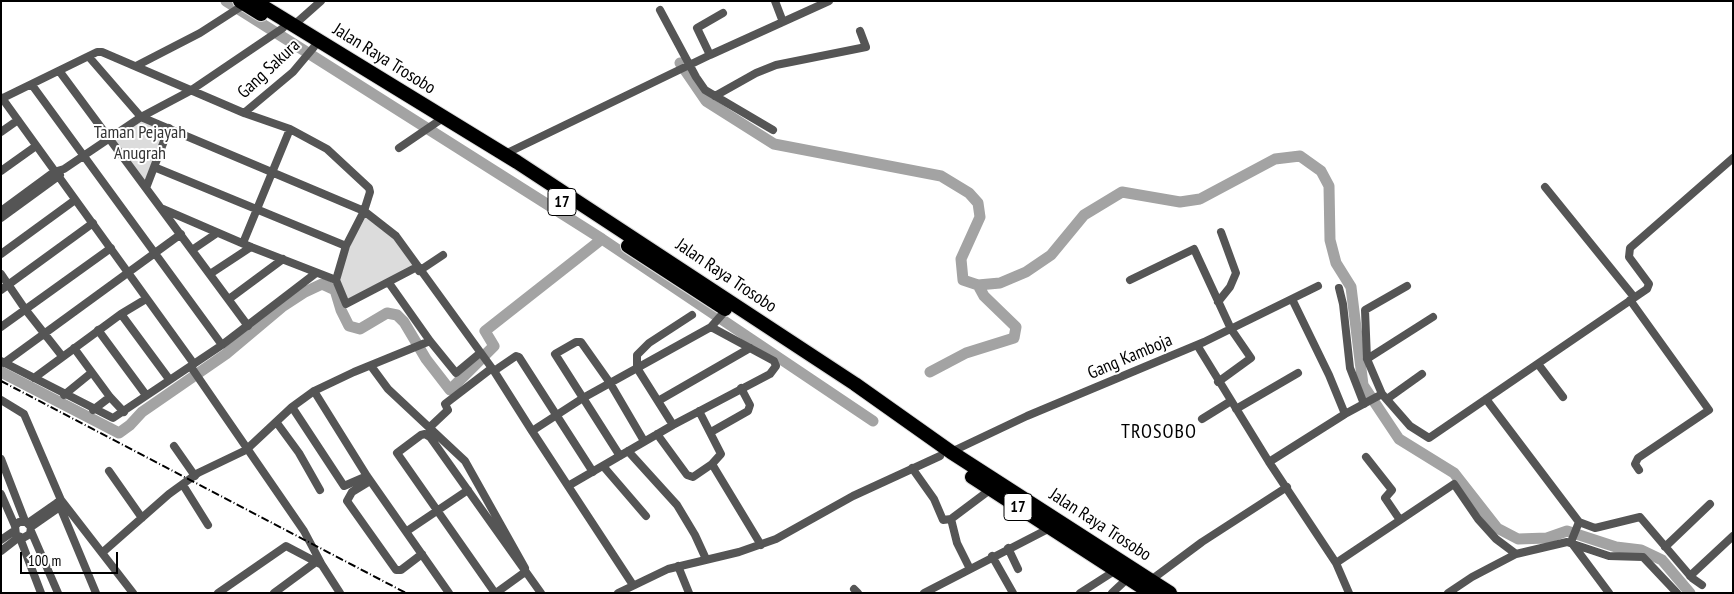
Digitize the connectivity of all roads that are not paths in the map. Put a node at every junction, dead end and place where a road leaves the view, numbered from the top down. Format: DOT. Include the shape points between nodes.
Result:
graph roads {
  1 [pos="321,1"];
  2 [pos="775,1"];
  3 [pos="829,1"];
  4 [pos="244,5"];
  5 [pos="660,10"];
  6 [pos="723,13"];
  7 [pos="783,22"];
  8 [pos="283,30"];
  9 [pos="860,31"];
  10 [pos="311,51"];
  11 [pos="710,55"];
  12 [pos="89,57"];
  13 [pos="136,66"];
  14 [pos="688,66"];
  15 [pos="60,72"];
  16 [pos="32,86"];
  17 [pos="190,90"];
  18 [pos="715,96"];
  19 [pos="2,98"];
  20 [pos="244,113"];
  21 [pos="141,117"];
  22 [pos="18,120"];
  23 [pos="433,123"];
  24 [pos="169,128"];
  25 [pos="290,129"];
  26 [pos="773,130"];
  27 [pos="1,132"];
  28 [pos="110,139"];
  29 [pos="36,146"];
  30 [pos="399,148"];
  31 [pos="505,154"];
  32 [pos="83,157"];
  33 [pos="1733,158"];
  34 [pos="154,167"];
  35 [pos="1,171"];
  36 [pos="272,173"];
  37 [pos="56,174"];
  38 [pos="146,188"];
  39 [pos="1545,188"];
  40 [pos="75,200"];
  41 [pos="16,204"];
  42 [pos="161,209"];
  43 [pos="1,211"];
  44 [pos="256,211"];
  45 [pos="364,211"];
  46 [pos="1,218"];
  47 [pos="93,223"];
  48 [pos="1221,232"];
  49 [pos="217,233"];
  50 [pos="181,234"];
  51 [pos="243,243"];
  52 [pos="346,246"];
  53 [pos="251,247"];
  54 [pos="111,248"];
  55 [pos="192,250"];
  56 [pos="156,253"];
  57 [pos="1,254"];
  58 [pos="443,255"];
  59 [pos="283,259"];
  60 [pos="418,269"];
  61 [pos="316,272"];
  62 [pos="1,274"];
  63 [pos="128,274"];
  64 [pos="210,274"];
  65 [pos="336,280"];
  66 [pos="1130,280"];
  67 [pos="389,283"];
  68 [pos="9,285"];
  69 [pos="1318,286"];
  70 [pos="1407,286"];
  71 [pos="1339,288"];
  72 [pos="1,290"];
  73 [pos="146,298"];
  74 [pos="1632,298"];
  75 [pos="229,299"];
  76 [pos="1292,299"];
  77 [pos="1218,302"];
  78 [pos="25,309"];
  79 [pos="121,314"];
  80 [pos="692,315"];
  81 [pos="723,315"];
  82 [pos="1433,317"];
  83 [pos="248,326"];
  84 [pos="711,327"];
  85 [pos="1,328"];
  86 [pos="1231,329"];
  87 [pos="98,330"];
  88 [pos="44,333"];
  89 [pos="429,342"];
  90 [pos="222,345"];
  91 [pos="1197,345"];
  92 [pos="74,348"];
  93 [pos="750,348"];
  94 [pos="62,356"];
  95 [pos="482,356"];
  96 [pos="1367,359"];
  97 [pos="3,362"];
  98 [pos="1538,364"];
  99 [pos="371,366"];
  100 [pos="637,368"];
  101 [pos="493,369"];
  102 [pos="194,370"];
  103 [pos="91,373"];
  104 [pos="1298,373"];
  105 [pos="1422,374"];
  106 [pos="34,378"];
  107 [pos="169,379"];
  108 [pos="1218,382"];
  109 [pos="610,384"];
  110 [pos="742,388"];
  111 [pos="314,391"];
  112 [pos="64,395"];
  113 [pos="146,395"];
  114 [pos="1383,396"];
  115 [pos="110,397"];
  116 [pos="1563,397"];
  117 [pos="583,398"];
  118 [pos="1486,399"];
  119 [pos="1,400"];
  120 [pos="658,401"];
  121 [pos="1231,401"];
  122 [pos="1365,403"];
  123 [pos="292,406"];
  124 [pos="1236,409"];
  125 [pos="93,410"];
  126 [pos="699,411"];
  127 [pos="884,411"];
  128 [pos="124,412"];
  129 [pos="558,414"];
  130 [pos="1345,414"];
  131 [pos="1202,420"];
  132 [pos="277,423"];
  133 [pos="673,425"];
  134 [pos="430,427"];
  135 [pos="532,431"];
  136 [pos="710,432"];
  137 [pos="657,434"];
  138 [pos="644,441"];
  139 [pos="174,446"];
  140 [pos="246,450"];
  141 [pos="628,451"];
  142 [pos="945,454"];
  143 [pos="620,456"];
  144 [pos="1366,458"];
  145 [pos="1,459"];
  146 [pos="1269,462"];
  147 [pos="712,464"];
  148 [pos="603,466"];
  149 [pos="912,468"];
  150 [pos="1639,470"];
  151 [pos="109,471"];
  152 [pos="593,472"];
  153 [pos="195,476"];
  154 [pos="368,478"];
  155 [pos="183,485"];
  156 [pos="568,486"];
  157 [pos="1287,487"];
  158 [pos="991,489"];
  159 [pos="320,490"];
  160 [pos="468,490"];
  161 [pos="1,494"];
  162 [pos="61,503"];
  163 [pos="1710,504"];
  164 [pos="437,511"];
  165 [pos="646,516"];
  166 [pos="142,518"];
  167 [pos="951,519"];
  168 [pos="1400,520"];
  169 [pos="1579,524"];
  170 [pos="208,525"];
  171 [pos="29,526"];
  172 [pos="1050,528"];
  173 [pos="407,530"];
  174 [pos="17,533"];
  175 [pos="1733,536"];
  176 [pos="1,540"];
  177 [pos="1571,540"];
  178 [pos="760,545"];
  179 [pos="1664,547"];
  180 [pos="1008,548"];
  181 [pos="1,551"];
  182 [pos="103,552"];
  183 [pos="422,554"];
  184 [pos="1516,554"];
  185 [pos="992,556"];
  186 [pos="706,559"];
  187 [pos="319,563"];
  188 [pos="1336,563"];
  189 [pos="678,566"];
  190 [pos="1018,569"];
  191 [pos="970,570"];
  192 [pos="1116,570"];
  193 [pos="525,572"];
  194 [pos="1690,576"];
  195 [pos="1128,578"];
  196 [pos="633,585"];
  197 [pos="1702,585"];
  198 [pos="1146,588"];
  199 [pos="224,591"];
  200 [pos="337,591"];
  201 [pos="41,593"];
  202 [pos="58,593"];
  203 [pos="96,593"];
  204 [pos="133,593"];
  205 [pos="274,593"];
  206 [pos="449,593"];
  207 [pos="495,593"];
  208 [pos="541,593"];
  209 [pos="618,593"];
  210 [pos="689,593"];
  211 [pos="924,593"];
  212 [pos="1013,593"];
  213 [pos="1080,593"];
  214 [pos="1112,593"];
  215 [pos="1170,593"];
  216 [pos="1349,593"];
  217 [pos="1448,593"];
  218 [pos="1609,593"];
  219 [pos="1677,593"];
  1 -- 8 [label="street"];
  2 -- 7 [label="street"];
  3 -- 7 [label="street"];
  4 -- 8 [label="highway, Jalan Raya Trosobo / 17"];
  4 -- 13 [label="street"];
  5 -- 14 [label="street"];
  6 -- 11 [label="street" via="697,28"];
  7 -- 11 [label="street"];
  8 -- 10 [label="highway, Jalan Raya Trosobo / 17"];
  8 -- 17 [label="street"];
  8 -- 23 [label="highway, Jalan Raya Trosobo / 17"];
  9 -- 18 [label="street" via="866,47 776,65"];
  10 -- 20 [label="street, Gang Sakura" via="293,72"];
  10 -- 23 [label="highway, Jalan Raya Trosobo / 17"];
  11 -- 14 [label="street"];
  12 -- 13 [label="street" via="102,52"];
  12 -- 15 [label="street"];
  12 -- 21 [label="street"];
  13 -- 17 [label="street"];
  14 -- 18 [label="street" via="705,90"];
  14 -- 31 [label="street"];
  15 -- 16 [label="street"];
  15 -- 28 [label="street"];
  16 -- 19 [label="street"];
  16 -- 32 [label="street"];
  17 -- 20 [label="street"];
  17 -- 21 [label="street"];
  18 -- 26 [label="street"];
  19 -- 22 [label="street"];
  20 -- 25 [label="street"];
  21 -- 24 [label="street"];
  21 -- 28 [label="street"];
  22 -- 27 [label="street"];
  22 -- 29 [label="street"];
  23 -- 30 [label="street"];
  23 -- 31 [label="highway, Jalan Raya Trosobo / 17"];
  23 -- 81 [label="highway, Jalan Raya Trosobo / 17" via="548,192"];
  24 -- 34 [label="street"];
  24 -- 36 [label="street"];
  25 -- 36 [label="street"];
  25 -- 45 [label="street" via="327,148 369,188"];
  28 -- 32 [label="street"];
  28 -- 38 [label="street"];
  29 -- 35 [label="street"];
  29 -- 37 [label="street"];
  31 -- 127 [label="highway, Jalan Raya Trosobo / 17"];
  32 -- 37 [label="street"];
  32 -- 56 [label="street"];
  33 -- 74 [label="street" via="1630,248 1630,260 1649,285"];
  34 -- 38 [label="street"];
  34 -- 44 [label="street"];
  36 -- 44 [label="street"];
  36 -- 45 [label="street"];
  37 -- 40 [label="street"];
  37 -- 41 [label="street"];
  38 -- 42 [label="street"];
  39 -- 74 [label="street"];
  40 -- 47 [label="street"];
  40 -- 57 [label="street"];
  41 -- 43 [label="street"];
  41 -- 46 [label="street"];
  42 -- 49 [label="street"];
  42 -- 50 [label="street"];
  44 -- 51 [label="street"];
  44 -- 52 [label="street"];
  45 -- 52 [label="street"];
  45 -- 60 [label="street" via="396,236"];
  47 -- 54 [label="street"];
  47 -- 68 [label="street"];
  48 -- 77 [label="street" via="1236,273"];
  49 -- 51 [label="street"];
  49 -- 55 [label="street"];
  50 -- 55 [label="street"];
  50 -- 56 [label="street"];
  51 -- 53 [label="street"];
  52 -- 65 [label="street"];
  53 -- 59 [label="street"];
  53 -- 64 [label="street"];
  54 -- 63 [label="street"];
  54 -- 78 [label="street"];
  55 -- 64 [label="street"];
  56 -- 63 [label="street"];
  56 -- 90 [label="street"];
  58 -- 60 [label="street"];
  59 -- 61 [label="street"];
  59 -- 75 [label="street"];
  60 -- 67 [label="street"];
  60 -- 95 [label="street"];
  61 -- 65 [label="street"];
  61 -- 83 [label="street"];
  62 -- 68 [label="street"];
  63 -- 73 [label="street"];
  63 -- 88 [label="street"];
  64 -- 75 [label="street"];
  65 -- 67 [label="street" via="346,304"];
  66 -- 77 [label="street" via="1193,248"];
  67 -- 89 [label="street"];
  68 -- 72 [label="street"];
  68 -- 78 [label="street"];
  69 -- 76 [label="street, Gang Kamboja"];
  70 -- 96 [label="street" via="1365,310"];
  71 -- 122 [label="street" via="1350,368"];
  73 -- 79 [label="street"];
  73 -- 102 [label="street"];
  74 -- 98 [label="street"];
  74 -- 150 [label="street" via="1709,410 1638,458 1635,464"];
  75 -- 83 [label="street"];
  76 -- 86 [label="street, Gang Kamboja"];
  76 -- 130 [label="street"];
  77 -- 86 [label="street"];
  78 -- 85 [label="street"];
  78 -- 88 [label="street"];
  79 -- 87 [label="street"];
  79 -- 107 [label="street"];
  80 -- 100 [label="street" via="643,348 637,355"];
  81 -- 84 [label="street"];
  81 -- 127 [label="highway, Jalan Raya Trosobo / 17"];
  82 -- 96 [label="street"];
  83 -- 90 [label="street"];
  84 -- 93 [label="street"];
  84 -- 100 [label="street"];
  86 -- 91 [label="street, Gang Kamboja"];
  86 -- 108 [label="street" via="1251,359"];
  87 -- 92 [label="street"];
  87 -- 113 [label="street"];
  88 -- 94 [label="street"];
  88 -- 97 [label="street"];
  89 -- 95 [label="street" via="456,373"];
  89 -- 99 [label="street"];
  90 -- 102 [label="street"];
  91 -- 108 [label="street"];
  91 -- 142 [label="street, Gang Kamboja"];
  92 -- 94 [label="street"];
  92 -- 103 [label="street"];
  93 -- 110 [label="street" via="774,361 776,366 770,374"];
  93 -- 120 [label="street"];
  94 -- 106 [label="street"];
  95 -- 101 [label="street"];
  96 -- 114 [label="street"];
  97 -- 106 [label="street"];
  98 -- 116 [label="street"];
  98 -- 118 [label="street"];
  99 -- 111 [label="street"];
  99 -- 134 [label="street" via="388,388"];
  100 -- 109 [label="street"];
  100 -- 120 [label="street"];
  101 -- 129 [label="street" via="518,356"];
  101 -- 134 [label="street" via="445,404 448,410"];
  101 -- 135 [label="street"];
  102 -- 107 [label="street"];
  102 -- 140 [label="street"];
  103 -- 112 [label="street"];
  103 -- 115 [label="street"];
  104 -- 124 [label="street"];
  105 -- 114 [label="street"];
  106 -- 112 [label="street"];
  107 -- 113 [label="street"];
  108 -- 121 [label="street"];
  109 -- 117 [label="street"];
  109 -- 117 [label="street" via="580,342 576,342 555,355"];
  109 -- 138 [label="street"];
  110 -- 126 [label="street"];
  110 -- 136 [label="street" via="750,405 748,411"];
  111 -- 123 [label="street"];
  111 -- 154 [label="street"];
  112 -- 125 [label="street"];
  113 -- 128 [label="street"];
  114 -- 118 [label="street" via="1410,426 1429,438"];
  114 -- 122 [label="street"];
  115 -- 125 [label="street"];
  115 -- 128 [label="street"];
  117 -- 129 [label="street"];
  117 -- 143 [label="street"];
  118 -- 169 [label="street"];
  119 -- 162 [label="street" via="24,414"];
  120 -- 133 [label="street"];
  121 -- 124 [label="street"];
  121 -- 131 [label="street"];
  122 -- 130 [label="street"];
  123 -- 132 [label="street"];
  123 -- 154 [label="street" via="344,486"];
  124 -- 146 [label="street"];
  125 -- 128 [label="street" via="113,418"];
  126 -- 133 [label="street"];
  126 -- 136 [label="street"];
  127 -- 142 [label="highway, Jalan Raya Trosobo / 17"];
  129 -- 135 [label="street"];
  129 -- 152 [label="street"];
  130 -- 146 [label="street"];
  132 -- 140 [label="street"];
  132 -- 159 [label="street"];
  133 -- 137 [label="street"];
  134 -- 193 [label="street" via="472,471 523,560"];
  135 -- 156 [label="street"];
  136 -- 147 [label="street" via="721,454"];
  137 -- 138 [label="street"];
  137 -- 147 [label="street" via="688,477"];
  138 -- 141 [label="street"];
  139 -- 153 [label="street"];
  140 -- 153 [label="street"];
  140 -- 187 [label="street" via="304,531"];
  141 -- 143 [label="street"];
  141 -- 186 [label="street" via="676,504"];
  142 -- 149 [label="street, Gang Kamboja"];
  142 -- 158 [label="highway, Jalan Raya Trosobo / 17"];
  142 -- 198 [label="highway, Jalan Raya Trosobo / 17"];
  143 -- 148 [label="street"];
  144 -- 168 [label="street" via="1392,490 1385,498"];
  145 -- 171 [label="street"];
  146 -- 157 [label="street"];
  147 -- 178 [label="street"];
  148 -- 152 [label="street"];
  148 -- 165 [label="street"];
  149 -- 167 [label="street" via="934,499 943,520"];
  149 -- 178 [label="street, Gang Kamboja"];
  151 -- 166 [label="street"];
  152 -- 156 [label="street"];
  153 -- 155 [label="street"];
  154 -- 173 [label="street"];
  154 -- 183 [label="street" via="347,501 396,570 401,570"];
  155 -- 166 [label="street"];
  155 -- 170 [label="street"];
  156 -- 196 [label="street"];
  157 -- 188 [label="street"];
  157 -- 198 [label="street" via="1202,542"];
  158 -- 167 [label="street"];
  158 -- 172 [label="highway, Jalan Raya Trosobo / 17"];
  160 -- 164 [label="street"];
  160 -- 164 [label="street" via="427,434 398,450 398,456"];
  160 -- 193 [label="street"];
  161 -- 174 [label="street"];
  162 -- 171 [label="street"];
  162 -- 182 [label="street"];
  162 -- 203 [label="street"];
  163 -- 179 [label="street"];
  164 -- 173 [label="street"];
  164 -- 207 [label="street"];
  166 -- 182 [label="street"];
  167 -- 191 [label="street"];
  168 -- 184 [label="street" via="1454,484 1478,519 1496,539"];
  168 -- 188 [label="street"];
  169 -- 177 [label="street"];
  169 -- 179 [label="street" via="1594,528 1638,516"];
  171 -- 174 [label="street" via="28,536"];
  171 -- 174 [label="street" via="19,522"];
  171 -- 202 [label="street"];
  172 -- 180 [label="street"];
  172 -- 192 [label="highway, Jalan Raya Trosobo / 17"];
  173 -- 183 [label="street"];
  174 -- 176 [label="street"];
  174 -- 181 [label="street"];
  174 -- 201 [label="street"];
  175 -- 194 [label="street"];
  177 -- 184 [label="street"];
  177 -- 218 [label="street"];
  177 -- 219 [label="street" via="1609,556 1643,557"];
  178 -- 186 [label="street, Gang Kamboja"];
  179 -- 194 [label="street"];
  180 -- 185 [label="street"];
  180 -- 190 [label="street"];
  182 -- 204 [label="street"];
  183 -- 206 [label="street"];
  184 -- 217 [label="street"];
  185 -- 191 [label="street"];
  185 -- 212 [label="street"];
  186 -- 189 [label="street, Gang Kamboja"];
  187 -- 199 [label="street" via="285,546"];
  187 -- 200 [label="street"];
  187 -- 205 [label="street"];
  188 -- 216 [label="street"];
  189 -- 196 [label="street, Gang Kamboja"];
  189 -- 210 [label="street"];
  191 -- 211 [label="street"];
  192 -- 195 [label="highway, Jalan Raya Trosobo / 17"];
  192 -- 213 [label="street"];
  193 -- 207 [label="street"];
  193 -- 208 [label="street"];
  194 -- 197 [label="street"];
  195 -- 198 [label="highway, Jalan Raya Trosobo / 17"];
  195 -- 214 [label="street"];
  196 -- 209 [label="street, Gang Kamboja"];
  198 -- 215 [label="highway, Jalan Raya Trosobo / 17"];
}
